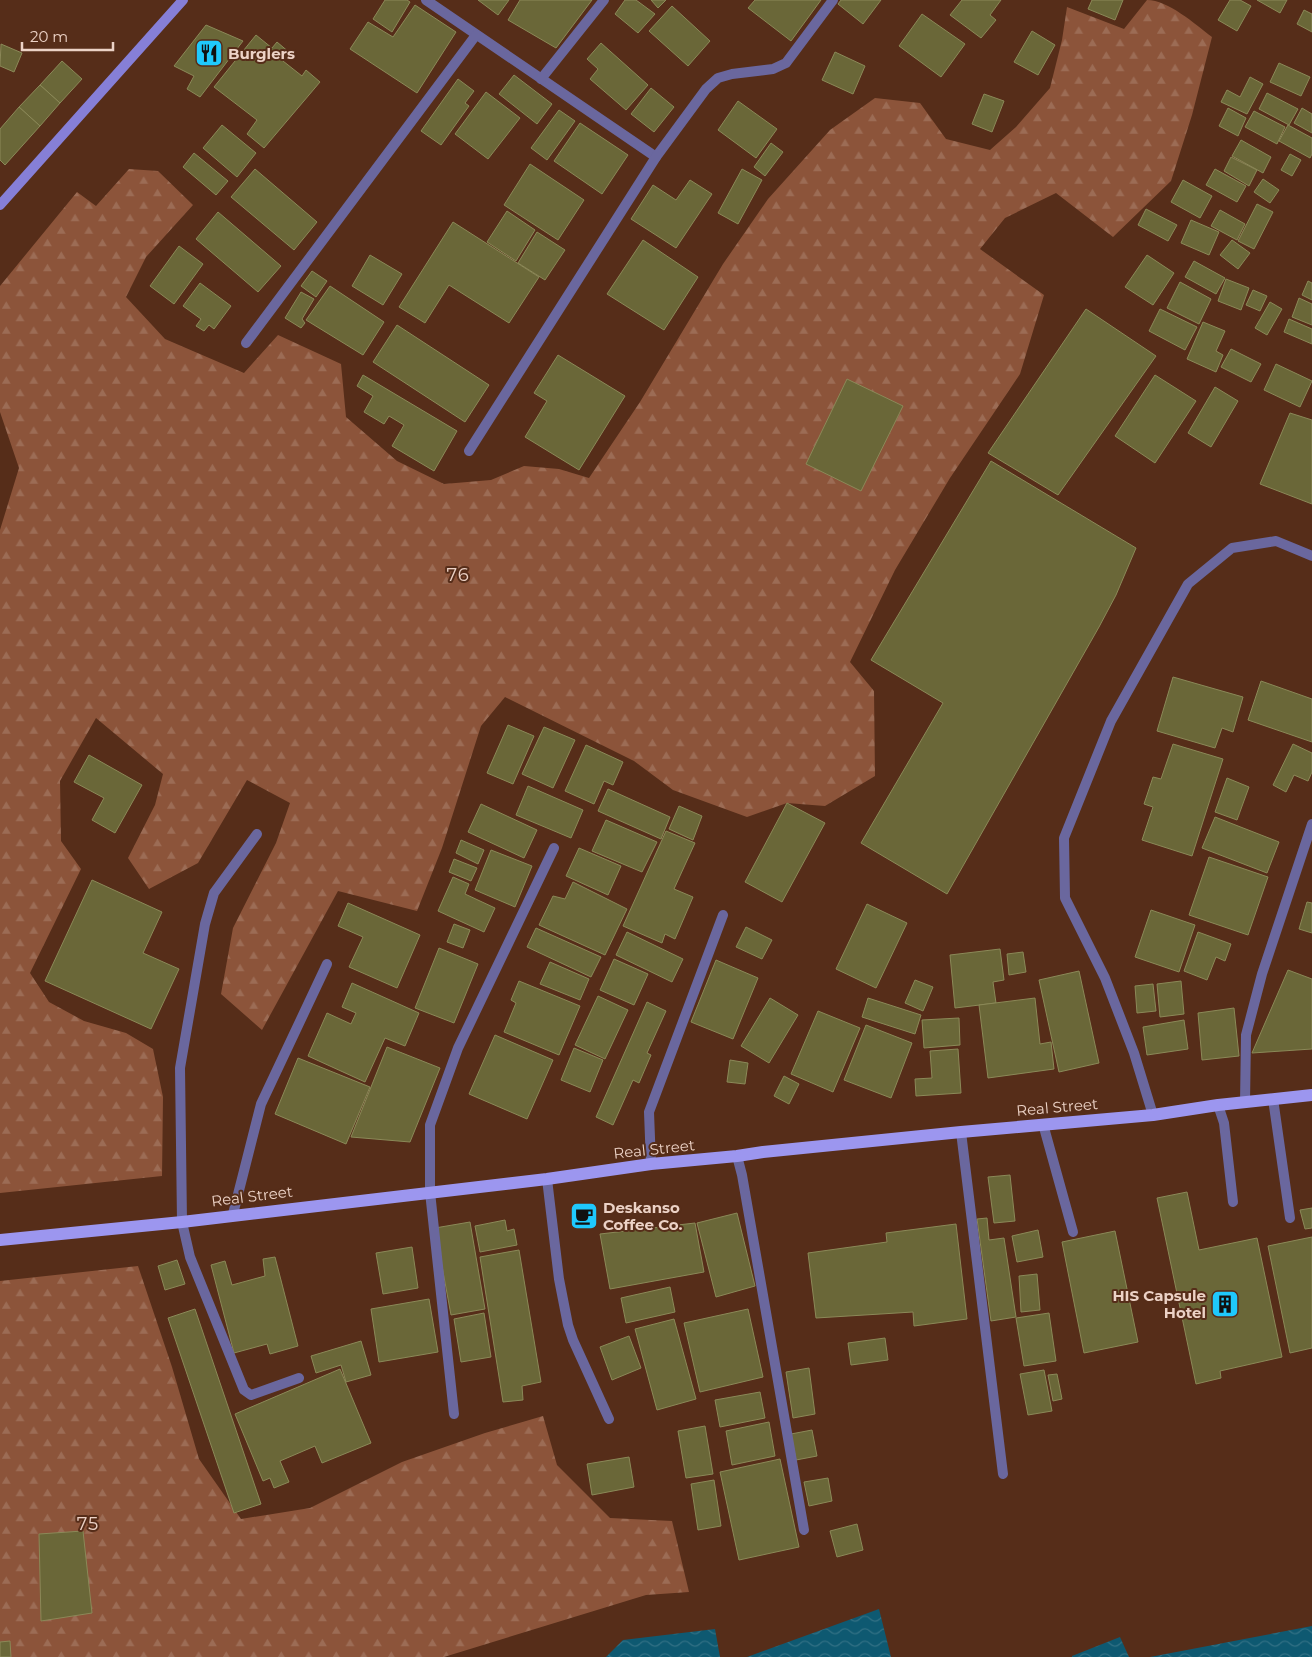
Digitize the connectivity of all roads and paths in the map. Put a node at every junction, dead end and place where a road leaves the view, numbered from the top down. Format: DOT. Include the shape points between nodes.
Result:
graph roads {
  1 [pos="183,0"];
  2 [pos="426,0"];
  3 [pos="604,0"];
  4 [pos="834,0"];
  5 [pos="476,35"];
  6 [pos="541,79"];
  7 [pos="656,157"];
  8 [pos="0,205"];
  9 [pos="246,343"];
  10 [pos="469,451"];
  11 [pos="1312,556"];
  12 [pos="1312,824"];
  13 [pos="257,834"];
  14 [pos="554,848"];
  15 [pos="723,916"];
  16 [pos="327,964"];
  17 [pos="1312,1095"];
  18 [pos="1273,1099"];
  19 [pos="1245,1103"];
  20 [pos="1218,1105"];
  21 [pos="1153,1115"];
  22 [pos="1043,1124"];
  23 [pos="961,1132"];
  24 [pos="738,1156"];
  25 [pos="651,1164"];
  26 [pos="547,1178"];
  27 [pos="430,1192"];
  28 [pos="1233,1202"];
  29 [pos="233,1214"];
  30 [pos="1290,1218"];
  31 [pos="182,1222"];
  32 [pos="1073,1232"];
  33 [pos="0,1240"];
  34 [pos="300,1378"];
  35 [pos="454,1414"];
  36 [pos="609,1419"];
  37 [pos="1002,1474"];
  38 [pos="804,1530"];
  1 -- 8 [label="main road"];
  2 -- 5 [label="street"];
  3 -- 6 [label="street"];
  4 -- 7 [label="street" via="786,63 772,69 718,78 706,88"];
  5 -- 6 [label="street"];
  5 -- 9 [label="street"];
  6 -- 7 [label="street"];
  7 -- 10 [label="street"];
  11 -- 21 [label="street" via="1276,541 1232,548 1188,584 1111,721 1064,838 1065,898 1105,978 1134,1053"];
  12 -- 19 [label="street" via="1262,974 1246,1035"];
  13 -- 31 [label="street" via="214,894 206,924 180,1068"];
  14 -- 27 [label="street" via="458,1048 430,1125"];
  15 -- 25 [label="street" via="649,1112"];
  16 -- 29 [label="street" via="262,1104"];
  17 -- 18 [label="main road, Real Street"];
  18 -- 19 [label="main road, Real Street"];
  18 -- 30 [label="street"];
  19 -- 20 [label="main road, Real Street"];
  20 -- 21 [label="main road, Real Street"];
  20 -- 28 [label="street" via="1224,1123"];
  21 -- 22 [label="main road, Real Street"];
  22 -- 23 [label="main road, Real Street"];
  22 -- 32 [label="street"];
  23 -- 24 [label="main road, Real Street"];
  23 -- 37 [label="street"];
  24 -- 25 [label="main road, Real Street"];
  24 -- 38 [label="street"];
  25 -- 26 [label="main road, Real Street"];
  26 -- 27 [label="main road, Real Street"];
  26 -- 36 [label="street" via="568,1325"];
  27 -- 29 [label="main road, Real Street"];
  27 -- 35 [label="street"];
  29 -- 31 [label="main road, Real Street"];
  31 -- 33 [label="main road, Real Street"];
  31 -- 34 [label="street" via="190,1258 244,1390 251,1395"];
}
